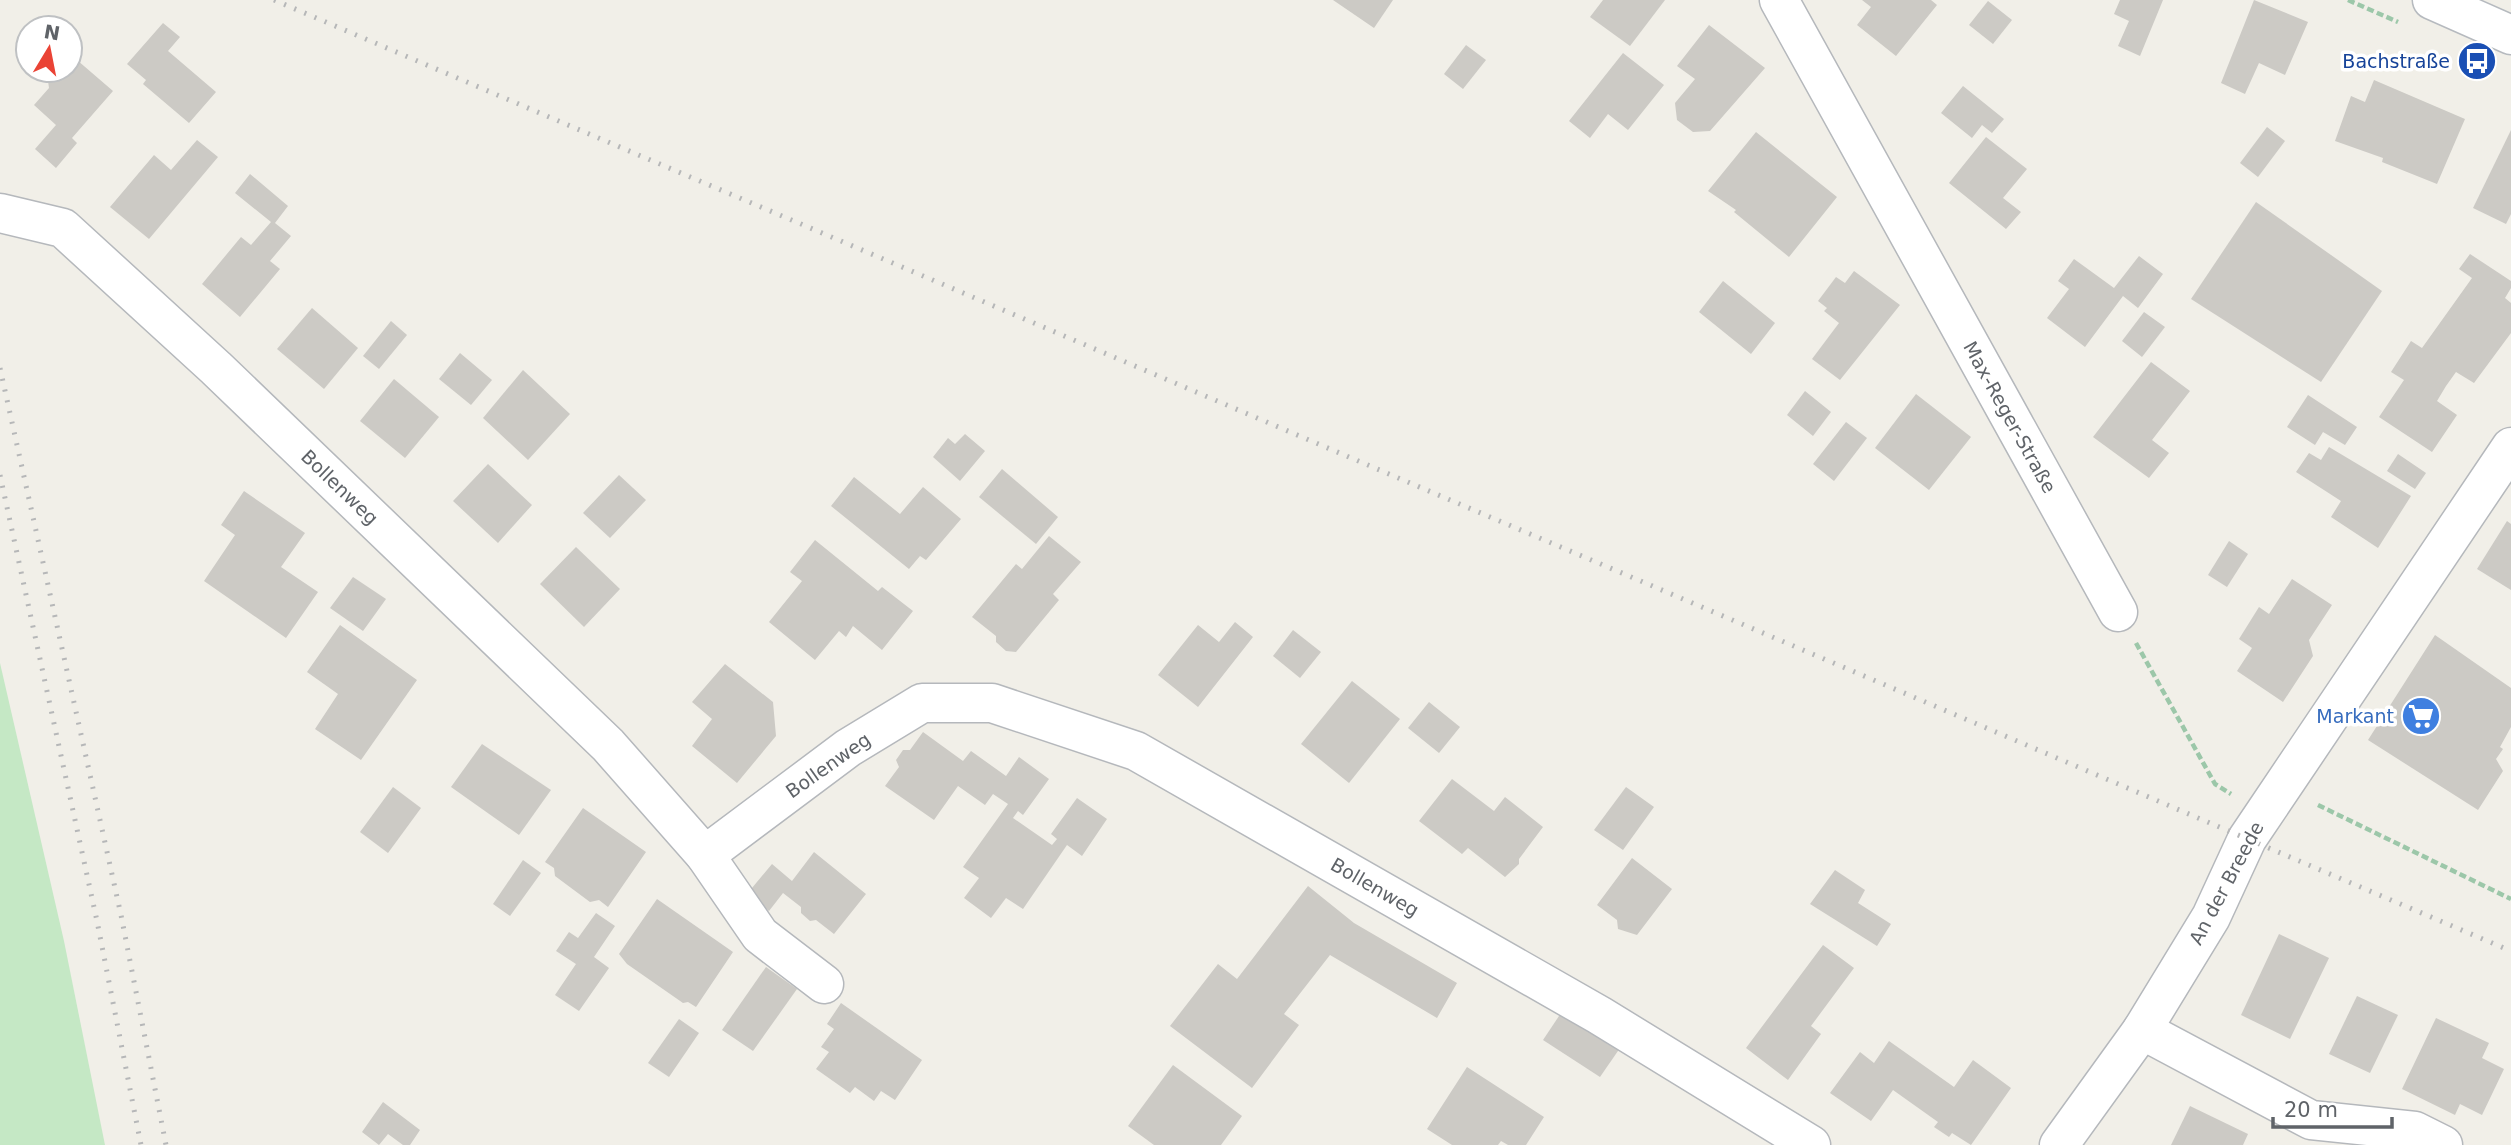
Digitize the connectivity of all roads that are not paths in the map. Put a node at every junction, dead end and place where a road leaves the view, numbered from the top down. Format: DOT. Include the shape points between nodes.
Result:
graph roads {
  1 [pos="1779,0"];
  2 [pos="2432,0"];
  3 [pos="2511,35"];
  4 [pos="0,213"];
  5 [pos="2511,447"];
  6 [pos="2118,612"];
  7 [pos="705,855"];
  8 [pos="824,984"];
  9 [pos="2142,1030"];
  10 [pos="1811,1145"];
  11 [pos="2059,1145"];
  12 [pos="2443,1145"];
  1 -- 6 [label="street, Max-Reger-Straße"];
  2 -- 3 [label="street"];
  4 -- 7 [label="street, Bollenweg" via="63,228 216,368 608,745"];
  5 -- 9 [label="street, An der Breede" via="2247,839 2211,917"];
  7 -- 8 [label="street" via="760,935"];
  7 -- 10 [label="street, Bollenweg" via="848,748 922,703 992,703 1136,751 1600,1015"];
  9 -- 11 [label="street, An der Breede"];
  9 -- 12 [label="street" via="2311,1120 2415,1131"];
}
